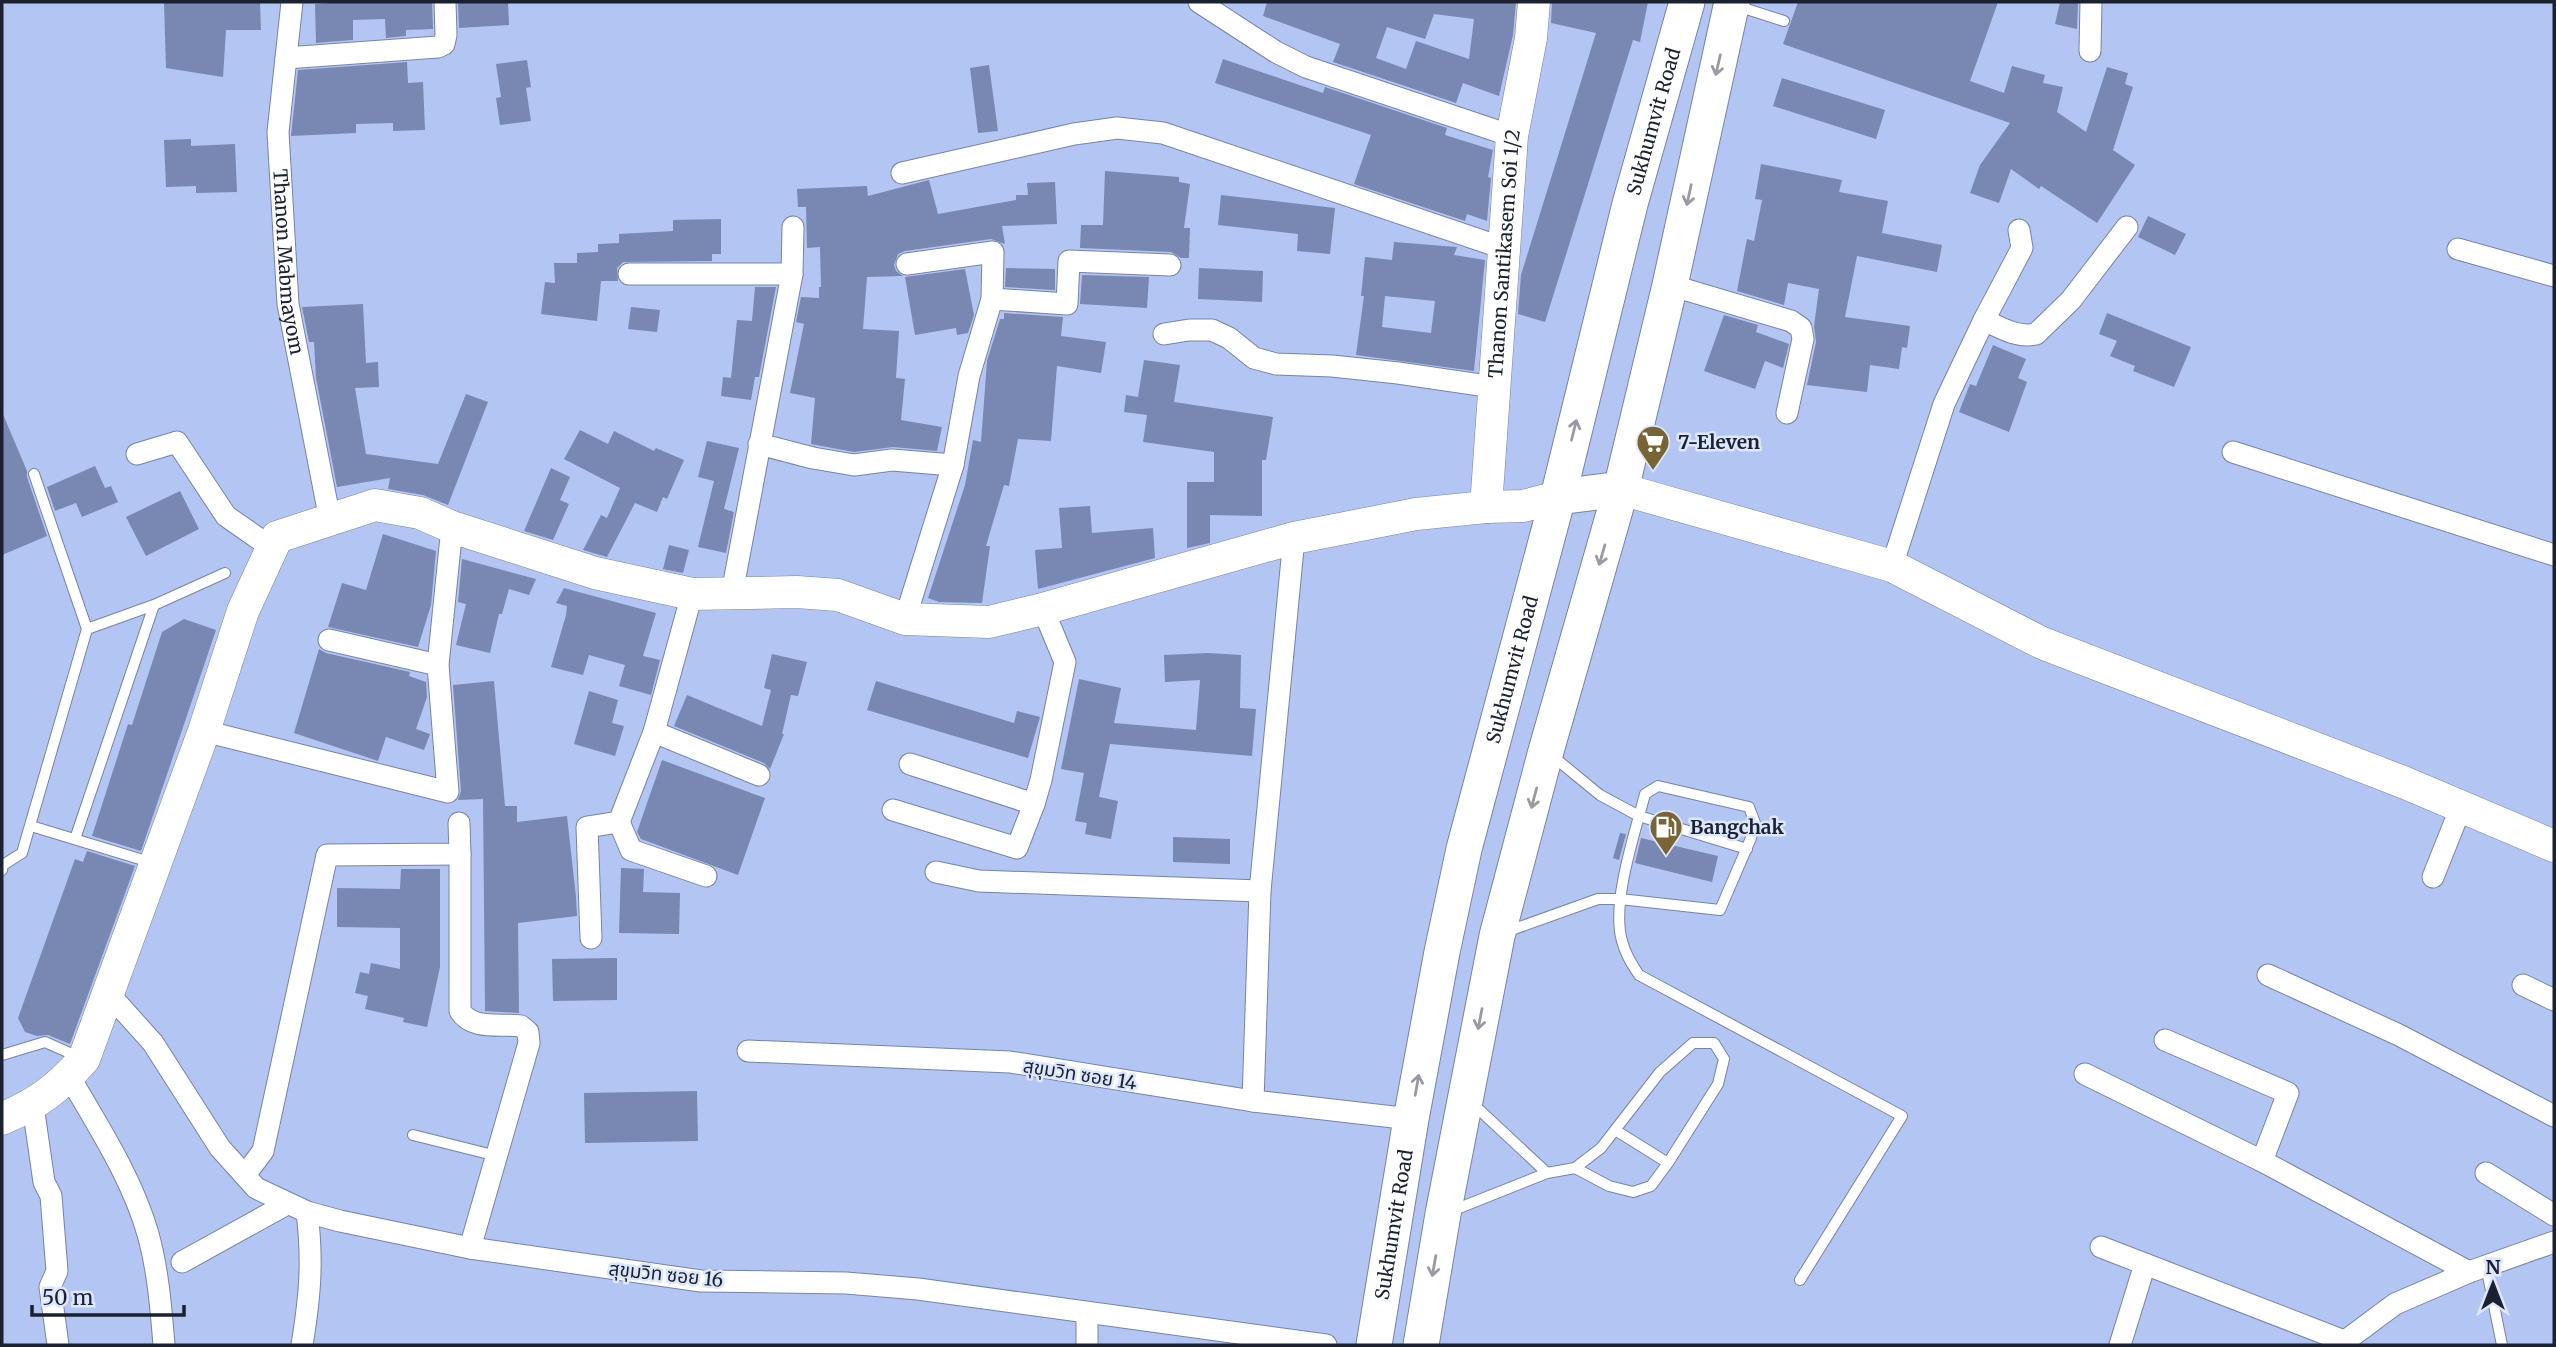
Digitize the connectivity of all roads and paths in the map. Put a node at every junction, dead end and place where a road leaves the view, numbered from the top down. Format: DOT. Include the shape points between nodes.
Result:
graph roads {
  1 [pos="292,2"];
  2 [pos="445,2"];
  3 [pos="1199,2"];
  4 [pos="1534,2"];
  5 [pos="1687,2"];
  6 [pos="2091,2"];
  7 [pos="1732,3"];
  8 [pos="1784,21"];
  9 [pos="2090,51"];
  10 [pos="286,58"];
  11 [pos="1512,136"];
  12 [pos="902,173"];
  13 [pos="793,227"];
  14 [pos="2127,227"];
  15 [pos="2019,230"];
  16 [pos="1503,248"];
  17 [pos="2458,249"];
  18 [pos="907,264"];
  19 [pos="1170,265"];
  20 [pos="629,274"];
  21 [pos="792,274"];
  22 [pos="2554,276"];
  23 [pos="1670,285"];
  24 [pos="992,299"];
  25 [pos="1984,320"];
  26 [pos="1164,334"];
  27 [pos="1494,387"];
  28 [pos="1787,413"];
  29 [pos="759,444"];
  30 [pos="2233,452"];
  31 [pos="137,454"];
  32 [pos="953,465"];
  33 [pos="34,474"];
  34 [pos="1620,489"];
  35 [pos="1558,496"];
  36 [pos="1486,507"];
  37 [pos="330,520"];
  38 [pos="452,527"];
  39 [pos="1294,538"];
  40 [pos="272,548"];
  41 [pos="2554,555"];
  42 [pos="1892,566"];
  43 [pos="225,573"];
  44 [pos="732,593"];
  45 [pos="692,594"];
  46 [pos="154,605"];
  47 [pos="1043,609"];
  48 [pos="905,619"];
  49 [pos="87,629"];
  50 [pos="329,640"];
  51 [pos="438,665"];
  52 [pos="204,731"];
  53 [pos="654,732"];
  54 [pos="1546,751"];
  55 [pos="910,764"];
  56 [pos="759,775"];
  57 [pos="1034,804"];
  58 [pos="2461,807"];
  59 [pos="893,810"];
  60 [pos="1639,816"];
  61 [pos="619,822"];
  62 [pos="459,823"];
  63 [pos="31,826"];
  64 [pos="75,839"];
  65 [pos="2554,846"];
  66 [pos="1746,849"];
  67 [pos="460,854"];
  68 [pos="155,864"];
  69 [pos="2,870"];
  70 [pos="936,873"];
  71 [pos="706,876"];
  72 [pos="2433,877"];
  73 [pos="1260,891"];
  74 [pos="1620,898"];
  75 [pos="1497,936"];
  76 [pos="591,938"];
  77 [pos="2268,975"];
  78 [pos="2524,985"];
  79 [pos="109,994"];
  80 [pos="2554,1000"];
  81 [pos="2165,1040"];
  82 [pos="748,1051"];
  83 [pos="2,1055"];
  84 [pos="77,1068"];
  85 [pos="2085,1074"];
  86 [pos="1465,1096"];
  87 [pos="1253,1101"];
  88 [pos="33,1106"];
  89 [pos="2554,1116"];
  90 [pos="2,1119"];
  91 [pos="1411,1119"];
  92 [pos="1615,1130"];
  93 [pos="413,1135"];
  94 [pos="497,1156"];
  95 [pos="2262,1161"];
  96 [pos="1668,1163"];
  97 [pos="1575,1168"];
  98 [pos="1547,1173"];
  99 [pos="2486,1173"];
  100 [pos="245,1175"];
  101 [pos="287,1203"];
  102 [pos="307,1212"];
  103 [pos="1443,1214"];
  104 [pos="2554,1215"];
  105 [pos="2554,1242"];
  106 [pos="2101,1247"];
  107 [pos="470,1248"];
  108 [pos="182,1262"];
  109 [pos="2145,1264"];
  110 [pos="2477,1269"];
  111 [pos="1800,1280"];
  112 [pos="1087,1313"];
  113 [pos="2342,1343"];
  114 [pos="58,1345"];
  115 [pos="164,1345"];
  116 [pos="302,1345"];
  117 [pos="1087,1345"];
  118 [pos="1326,1345"];
  119 [pos="1374,1345"];
  120 [pos="1421,1345"];
  121 [pos="2120,1345"];
  122 [pos="2502,1345"];
  1 -- 10 [label="street, Thanon Mabmayom"];
  2 -- 10 [label="street" via="446,36 438,47"];
  3 -- 11 [label="street" via="1306,67"];
  4 -- 11 [label="street, Thanon Santikasem Soi 1/2"];
  35 -- 5 [label="main road, Sukhumvit Road, one-way" via="1630,204"];
  6 -- 9 [label="street"];
  7 -- 8 [label="lane"];
  7 -- 23 [label="main road, one-way"];
  10 -- 37 [label="street, Thanon Mabmayom" via="278,132 288,304"];
  11 -- 16 [label="street, Thanon Santikasem Soi 1/2"];
  12 -- 16 [label="street" via="1074,134 1117,128 1163,133"];
  13 -- 21 [label="street"];
  14 -- 25 [label="street" via="2043,330 2022,335"];
  15 -- 25 [label="street" via="2022,248"];
  16 -- 27 [label="street, Thanon Santikasem Soi 1/2"];
  17 -- 22 [label="street"];
  18 -- 24 [label="street" via="993,252"];
  19 -- 24 [label="street" via="1069,261 1067,304"];
  20 -- 21 [label="street"];
  21 -- 29 [label="street"];
  23 -- 28 [label="street" via="1791,321 1801,328 1803,340"];
  23 -- 34 [label="main road"];
  24 -- 32 [label="street" via="969,376"];
  25 -- 42 [label="street" via="1944,404"];
  26 -- 27 [label="street" via="1212,330 1254,358 1276,364 1332,366"];
  27 -- 36 [label="street, Thanon Santikasem Soi 1/2"];
  29 -- 32 [label="street" via="854,465 892,460"];
  29 -- 44 [label="street"];
  30 -- 41 [label="street"];
  31 -- 40 [label="street" via="177,442 226,516"];
  32 -- 48 [label="street"];
  33 -- 49 [label="lane"];
  34 -- 35 [label="main road"];
  34 -- 42 [label="street"];
  34 -- 54 [label="main road, one-way"];
  35 -- 36 [label="street" via="1523,506"];
  91 -- 35 [label="main road, Sukhumvit Road, one-way" via="1464,849"];
  36 -- 39 [label="street" via="1416,514"];
  37 -- 38 [label="street" via="375,505 420,513"];
  37 -- 40 [label="street" via="277,537"];
  38 -- 45 [label="street" via="596,573"];
  38 -- 51 [label="street"];
  39 -- 47 [label="street"];
  39 -- 73 [label="street"];
  40 -- 52 [label="street" via="243,611"];
  42 -- 58 [label="street" via="2042,643"];
  43 -- 46 [label="lane"];
  44 -- 45 [label="street"];
  44 -- 48 [label="street" via="838,595"];
  45 -- 53 [label="street"];
  46 -- 49 [label="lane"];
  46 -- 64 [label="lane"];
  47 -- 48 [label="street" via="989,622"];
  47 -- 57 [label="street" via="1065,662"];
  49 -- 63 [label="lane"];
  50 -- 51 [label="street"];
  51 -- 52 [label="street" via="448,792"];
  52 -- 68 [label="street"];
  53 -- 56 [label="street"];
  53 -- 61 [label="street"];
  54 -- 60 [label="lane" via="1600,796"];
  54 -- 75 [label="main road, one-way"];
  55 -- 57 [label="street"];
  57 -- 59 [label="street" via="1017,848"];
  58 -- 65 [label="street"];
  58 -- 72 [label="street"];
  60 -- 66 [label="lane"];
  60 -- 66 [label="lane" via="1645,794 1658,786 1749,807 1755,823"];
  60 -- 74 [label="lane"];
  61 -- 71 [label="street" via="631,849"];
  61 -- 76 [label="street" via="587,827"];
  62 -- 67 [label="street"];
  63 -- 64 [label="lane"];
  63 -- 69 [label="lane" via="22,853"];
  64 -- 68 [label="lane"];
  66 -- 74 [label="lane" via="1720,910"];
  67 -- 94 [label="street" via="460,1011 477,1024 521,1026 528,1032 529,1043"];
  67 -- 100 [label="street" via="327,855 263,1151"];
  68 -- 79 [label="street"];
  70 -- 73 [label="street" via="979,881"];
  73 -- 87 [label="street"];
  74 -- 75 [label="lane" via="1598,899"];
  74 -- 111 [label="lane" via="1621,939 1639,975 1902,1116"];
  75 -- 86 [label="main road, one-way"];
  77 -- 89 [label="street" via="2399,1035"];
  78 -- 80 [label="street"];
  79 -- 84 [label="street"];
  79 -- 100 [label="street, สุขุมวิท ซอย 16" via="153,1043 220,1148"];
  81 -- 95 [label="street" via="2288,1093"];
  82 -- 87 [label="street, สุขุมวิท ซอย 14" via="1010,1062"];
  83 -- 84 [label="lane" via="45,1042"];
  84 -- 88 [label="street"];
  84 -- 115 [label="street" via="148,1233"];
  85 -- 95 [label="street"];
  86 -- 98 [label="lane"];
  86 -- 103 [label="main road"];
  87 -- 91 [label="street, สุขุมวิท ซอย 14"];
  88 -- 90 [label="street"];
  88 -- 114 [label="street" via="44,1182 51,1196 57,1271 50,1287"];
  91 -- 119 [label="main road, Sukhumvit Road"];
  92 -- 96 [label="lane"];
  92 -- 96 [label="lane" via="1660,1072 1693,1043 1714,1043 1724,1059 1718,1084"];
  92 -- 97 [label="lane"];
  93 -- 94 [label="lane"];
  94 -- 107 [label="street"];
  95 -- 110 [label="street"];
  96 -- 97 [label="lane" via="1651,1186 1633,1192 1609,1186"];
  97 -- 98 [label="lane"];
  98 -- 103 [label="lane"];
  99 -- 104 [label="street"];
  100 -- 101 [label="street, สุขุมวิท ซอย 16" via="256,1188"];
  101 -- 102 [label="street, สุขุมวิท ซอย 16"];
  101 -- 108 [label="street"];
  102 -- 107 [label="street, สุขุมวิท ซอย 16"];
  102 -- 116 [label="street" via="311,1287"];
  103 -- 120 [label="main road, one-way"];
  105 -- 110 [label="street"];
  106 -- 109 [label="street"];
  107 -- 112 [label="street, สุขุมวิท ซอย 16" via="701,1281 846,1283"];
  109 -- 113 [label="street"];
  109 -- 121 [label="street"];
  110 -- 113 [label="street" via="2395,1304"];
  110 -- 122 [label="lane"];
  112 -- 117 [label="street"];
  112 -- 118 [label="street, สุขุมวิท ซอย 16"];
}
